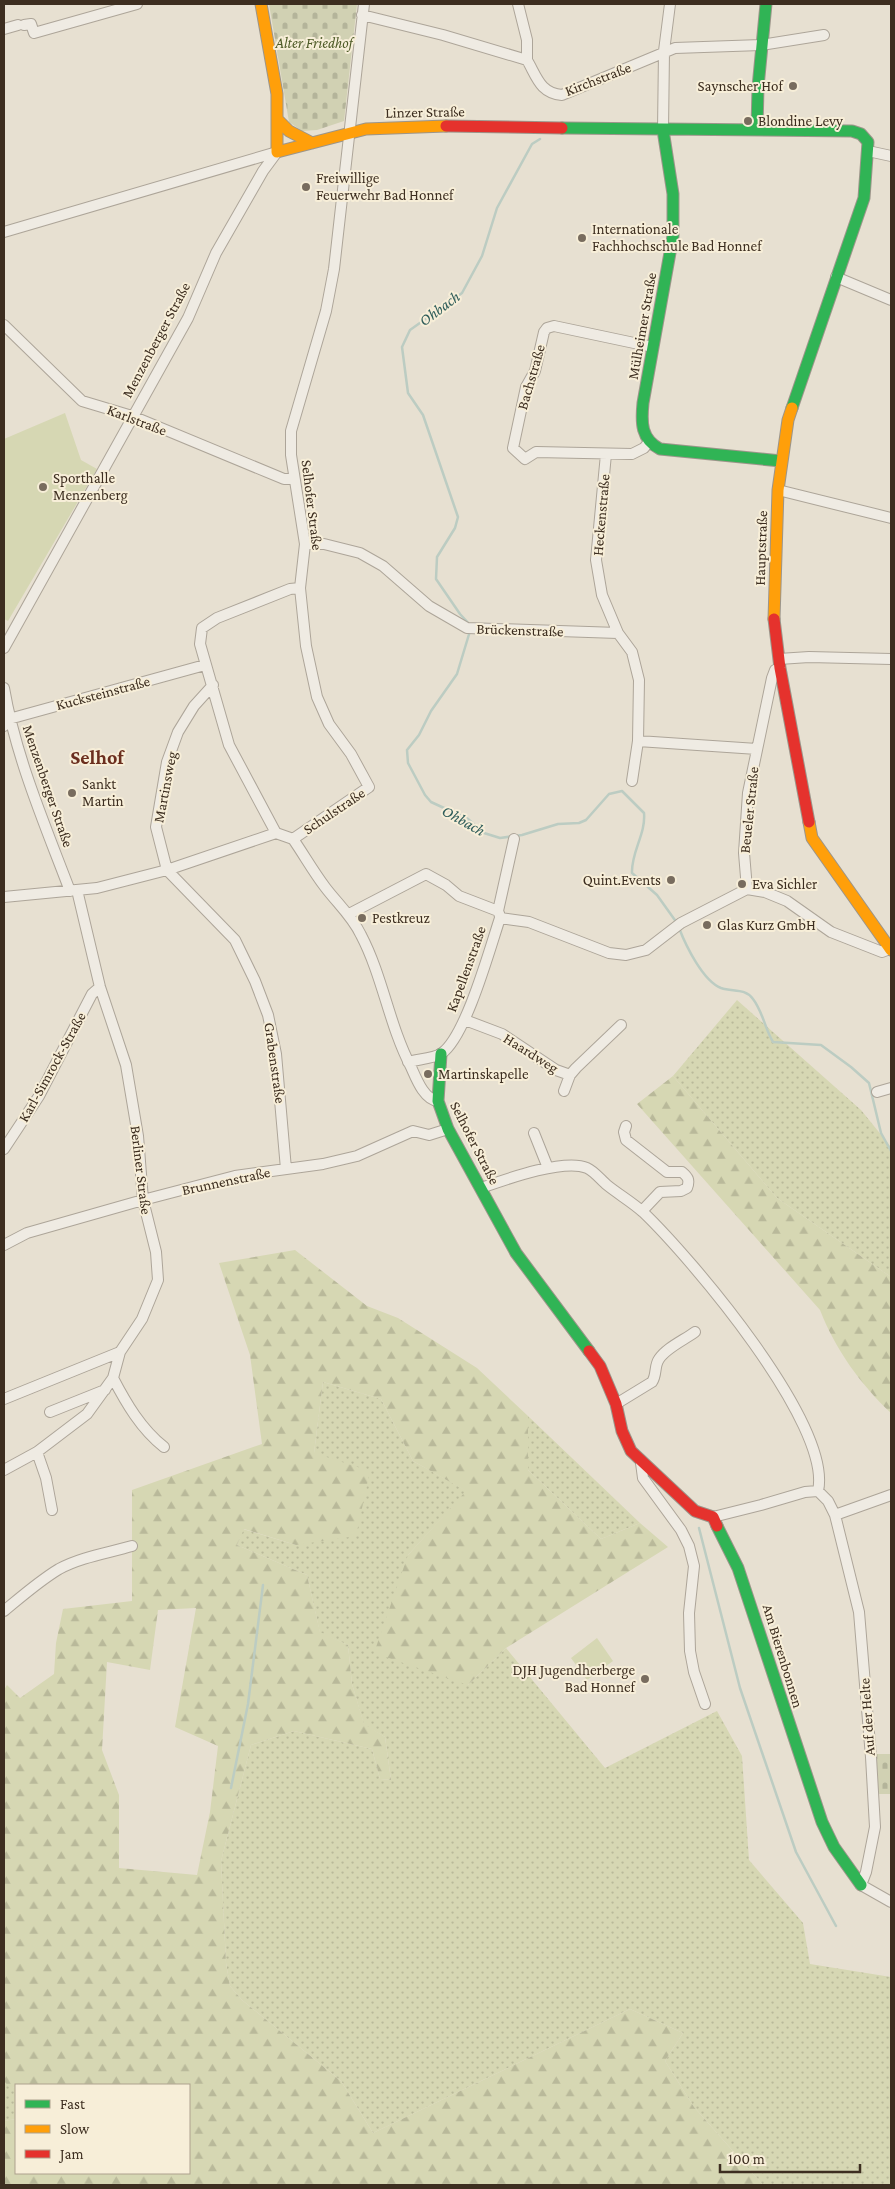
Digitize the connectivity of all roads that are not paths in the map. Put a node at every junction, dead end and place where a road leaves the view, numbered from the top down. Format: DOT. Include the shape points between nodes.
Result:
graph roads {
  1 [pos="137,4"];
  2 [pos="261,4"];
  3 [pos="364,4"];
  4 [pos="518,4"];
  5 [pos="670,4"];
  6 [pos="766,4"];
  7 [pos="362,15"];
  8 [pos="4,29"];
  9 [pos="824,35"];
  10 [pos="761,45"];
  11 [pos="664,51"];
  12 [pos="527,60"];
  13 [pos="277,119"];
  14 [pos="757,129"];
  15 [pos="663,130"];
  16 [pos="348,133"];
  17 [pos="861,134"];
  18 [pos="312,143"];
  19 [pos="868,151"];
  20 [pos="277,152"];
  21 [pos="891,156"];
  22 [pos="4,232"];
  23 [pos="836,277"];
  24 [pos="891,300"];
  25 [pos="4,325"];
  26 [pos="653,347"];
  27 [pos="132,416"];
  28 [pos="648,443"];
  29 [pos="606,454"];
  30 [pos="781,461"];
  31 [pos="293,479"];
  32 [pos="778,490"];
  33 [pos="891,518"];
  34 [pos="305,544"];
  35 [pos="300,588"];
  36 [pos="618,633"];
  37 [pos="4,648"];
  38 [pos="891,659"];
  39 [pos="779,663"];
  40 [pos="205,665"];
  41 [pos="213,685"];
  42 [pos="4,688"];
  43 [pos="6,722"];
  44 [pos="638,741"];
  45 [pos="757,749"];
  46 [pos="632,781"];
  47 [pos="276,834"];
  48 [pos="293,839"];
  49 [pos="514,839"];
  50 [pos="167,870"];
  51 [pos="747,889"];
  52 [pos="73,891"];
  53 [pos="4,897"];
  54 [pos="349,914"];
  55 [pos="499,914"];
  56 [pos="891,950"];
  57 [pos="100,984"];
  58 [pos="465,1020"];
  59 [pos="621,1025"];
  60 [pos="441,1054"];
  61 [pos="408,1062"];
  62 [pos="570,1075"];
  63 [pos="891,1088"];
  64 [pos="564,1091"];
  65 [pos="877,1092"];
  66 [pos="438,1101"];
  67 [pos="626,1126"];
  68 [pos="448,1129"];
  69 [pos="534,1133"];
  70 [pos="4,1149"];
  71 [pos="548,1168"];
  72 [pos="286,1170"];
  73 [pos="481,1188"];
  74 [pos="143,1200"];
  75 [pos="642,1211"];
  76 [pos="4,1245"];
  77 [pos="695,1332"];
  78 [pos="120,1352"];
  79 [pos="113,1378"];
  80 [pos="106,1390"];
  81 [pos="4,1400"];
  82 [pos="616,1404"];
  83 [pos="50,1412"];
  84 [pos="164,1447"];
  85 [pos="37,1452"];
  86 [pos="641,1463"];
  87 [pos="4,1470"];
  88 [pos="818,1491"];
  89 [pos="891,1495"];
  90 [pos="52,1510"];
  91 [pos="834,1514"];
  92 [pos="712,1517"];
  93 [pos="132,1546"];
  94 [pos="4,1611"];
  95 [pos="705,1704"];
  96 [pos="861,1886"];
  97 [pos="891,1902"];
  1 -- 8 [label="street" via="34,34 31,24"];
  2 -- 13 [label="main road" via="277,94"];
  3 -- 7 [label="street, Selhofer Straße"];
  4 -- 12 [label="street" via="527,40"];
  5 -- 11 [label="street, Mülheimer Straße"];
  6 -- 10 [label="main road"];
  7 -- 12 [label="street"];
  7 -- 16 [label="street, Selhofer Straße"];
  9 -- 10 [label="street, Kirchstraße"];
  10 -- 11 [label="street, Kirchstraße"];
  10 -- 14 [label="main road"];
  11 -- 12 [label="street, Kirchstraße" via="562,95 551,94 544,89"];
  11 -- 15 [label="street, Mülheimer Straße"];
  13 -- 18 [label="main road" via="288,132"];
  13 -- 20 [label="main road"];
  14 -- 15 [label="main road, Linzer Straße"];
  14 -- 17 [label="main road, Linzer Straße" via="852,131"];
  15 -- 16 [label="main road, Linzer Straße" via="433,126 384,127"];
  15 -- 26 [label="main road, Mülheimer Straße" via="673,194 674,236"];
  16 -- 18 [label="main road, Linzer Straße"];
  16 -- 31 [label="street, Selhofer Straße" via="334,269 326,311 291,431"];
  17 -- 19 [label="main road, Hauptstraße" via="868,142"];
  18 -- 20 [label="main road, Linzer Straße"];
  19 -- 21 [label="street"];
  19 -- 23 [label="main road, Hauptstraße" via="864,198"];
  20 -- 22 [label="street, Linzer Straße"];
  20 -- 27 [label="street, Menzenberger Straße" via="216,252 188,318"];
  23 -- 24 [label="street"];
  23 -- 30 [label="main road, Hauptstraße" via="788,420"];
  25 -- 27 [label="street, Karlstraße" via="82,401"];
  26 -- 28 [label="main road, Mülheimer Straße" via="641,424"];
  26 -- 29 [label="street, Bachstraße" via="554,326 544,332 535,371 526,387 514,448 525,459 536,452"];
  27 -- 31 [label="street, Karlstraße" via="284,479"];
  27 -- 37 [label="street, Menzenberger Straße"];
  28 -- 29 [label="street" via="632,454"];
  28 -- 30 [label="main road" via="666,451"];
  29 -- 36 [label="street, Heckenstraße" via="596,560 602,594"];
  30 -- 32 [label="main road, Hauptstraße"];
  31 -- 34 [label="street, Selhofer Straße"];
  32 -- 33 [label="street"];
  32 -- 39 [label="main road, Hauptstraße" via="774,617"];
  34 -- 35 [label="street, Selhofer Straße"];
  34 -- 36 [label="street, Brückenstraße" via="324,544 360,553 383,566 429,606 470,628"];
  35 -- 40 [label="street" via="226,615 202,628 200,644"];
  35 -- 48 [label="street, Schulstraße" via="306,646 317,698 329,724 369,787"];
  36 -- 44 [label="street" via="632,652 639,680"];
  38 -- 39 [label="street"];
  39 -- 45 [label="street, Beueler Straße" via="772,678"];
  39 -- 56 [label="main road, Hauptstraße" via="812,838"];
  40 -- 41 [label="street"];
  40 -- 43 [label="street, Kucksteinstraße"];
  41 -- 47 [label="street" via="230,745"];
  41 -- 50 [label="street, Martinsweg" via="182,725 167,762 156,827"];
  42 -- 43 [label="street, Menzenberger Straße"];
  43 -- 52 [label="street, Menzenberger Straße"];
  44 -- 45 [label="street"];
  44 -- 46 [label="street"];
  45 -- 51 [label="street, Beueler Straße" via="748,793 744,853"];
  47 -- 48 [label="street, Schulstraße"];
  47 -- 50 [label="street"];
  48 -- 54 [label="street, Selhofer Straße" via="326,888"];
  49 -- 55 [label="street"];
  50 -- 52 [label="street" via="98,888"];
  50 -- 72 [label="street, Grabenstraße" via="235,940 255,981 268,1015 276,1054"];
  51 -- 55 [label="street" via="678,925 646,950 626,956"];
  51 -- 56 [label="street" via="766,892 787,901 831,932 882,952"];
  52 -- 53 [label="street"];
  52 -- 57 [label="street, Menzenberger Straße"];
  54 -- 55 [label="street" via="426,874 459,896"];
  54 -- 61 [label="street, Selhofer Straße" via="378,972"];
  55 -- 58 [label="street, Kapellenstraße"];
  57 -- 70 [label="street, Karl-Simrock-Straße" via="39,1096"];
  57 -- 74 [label="street, Berliner Straße" via="126,1065 138,1136"];
  58 -- 60 [label="street, Kapellenstraße"];
  58 -- 62 [label="street, Haardweg" via="502,1034 556,1070"];
  59 -- 62 [label="street, Haardweg"];
  60 -- 61 [label="street"];
  60 -- 66 [label="main road"];
  61 -- 66 [label="street, Selhofer Straße" via="423,1089 430,1098"];
  62 -- 64 [label="street, Haardweg"];
  63 -- 65 [label="street"];
  66 -- 68 [label="main road, Selhofer Straße"];
  67 -- 75 [label="street" via="626,1140 667,1172 682,1172 688,1177 687,1188 660,1192"];
  68 -- 72 [label="street, Brunnenstraße" via="429,1134 413,1130 357,1156"];
  68 -- 73 [label="main road, Selhofer Straße"];
  69 -- 71 [label="street"];
  71 -- 73 [label="street"];
  71 -- 75 [label="street" via="573,1165 587,1168"];
  72 -- 74 [label="street, Brunnenstraße" via="235,1176"];
  73 -- 82 [label="main road, Selhofer Straße" via="516,1253 600,1366"];
  74 -- 76 [label="street, Brunnenstraße" via="27,1233"];
  74 -- 78 [label="street, Berliner Straße" via="156,1252 158,1280 142,1319"];
  75 -- 88 [label="street" via="703,1276 757,1347 798,1414 816,1458 821,1478"];
  77 -- 82 [label="street" via="659,1358 652,1382"];
  78 -- 79 [label="street, Berliner Straße"];
  78 -- 81 [label="street"];
  79 -- 80 [label="street, Berliner Straße"];
  79 -- 84 [label="street" via="138,1421"];
  80 -- 83 [label="street"];
  80 -- 85 [label="street, Berliner Straße" via="87,1414"];
  82 -- 86 [label="main road, Selhofer Straße" via="622,1431"];
  85 -- 87 [label="street, Berliner Straße"];
  85 -- 90 [label="street"];
  86 -- 92 [label="main road" via="695,1511"];
  86 -- 95 [label="street, Selhofer Straße" via="642,1478 681,1530 691,1553 694,1574 689,1613 690,1651"];
  88 -- 91 [label="street, Auf der Helte"];
  88 -- 92 [label="street"];
  89 -- 91 [label="street"];
  91 -- 96 [label="street, Auf der Helte" via="859,1612 871,1757 875,1827"];
  92 -- 96 [label="main road, Am Bierenbonnen" via="742,1577 822,1822"];
  93 -- 94 [label="street" via="86,1558 60,1569"];
  96 -- 97 [label="street"];
}
